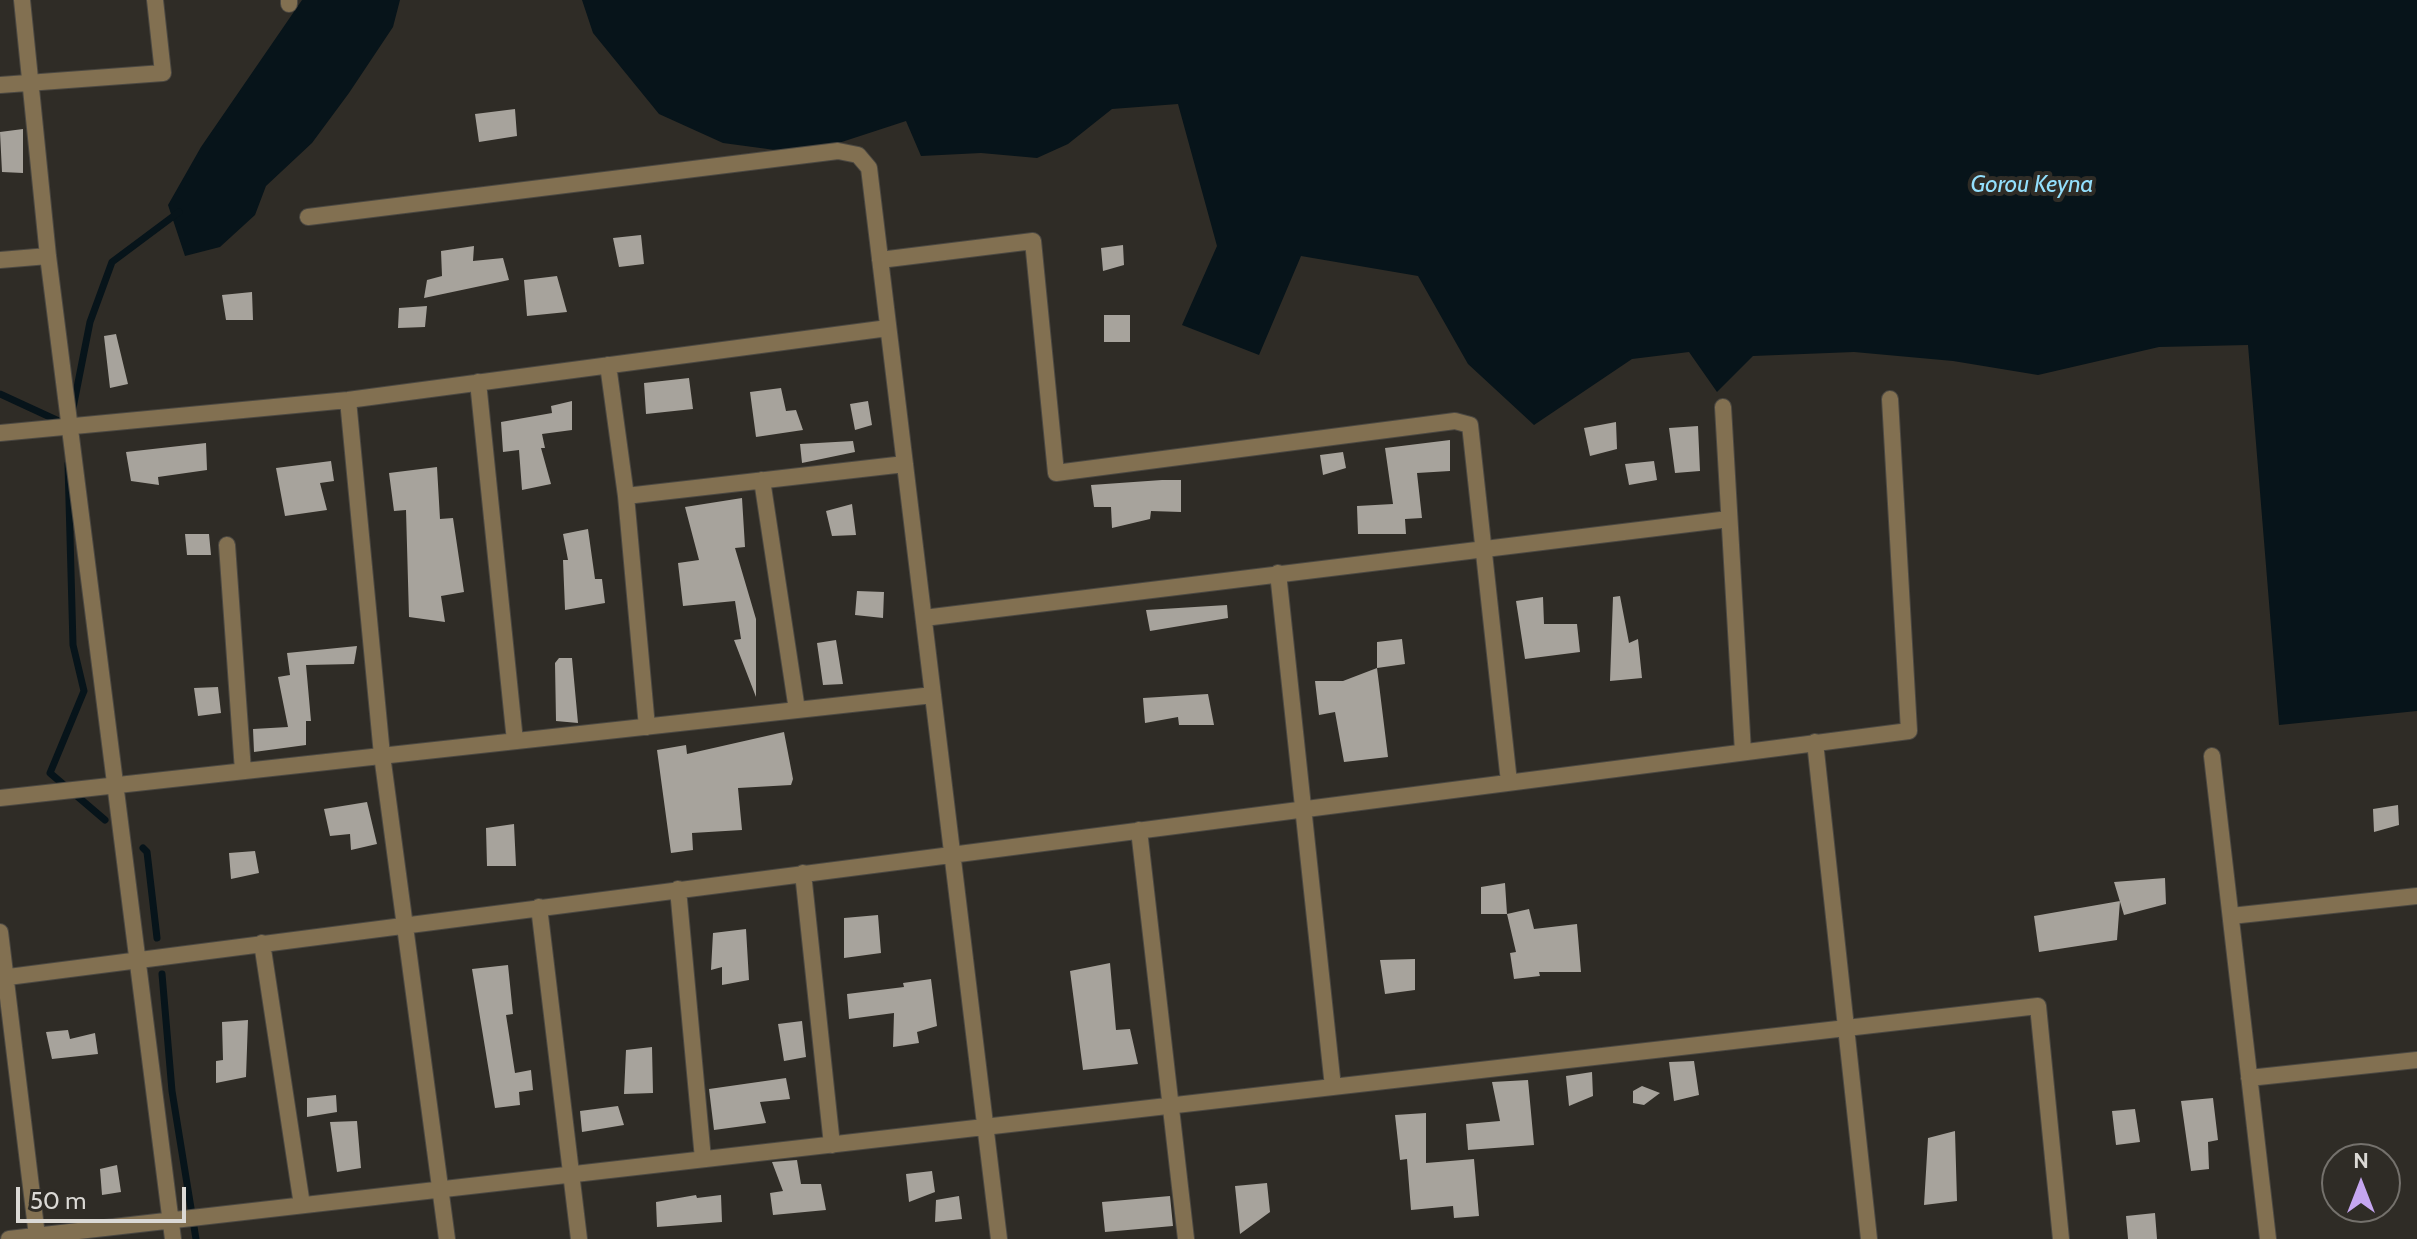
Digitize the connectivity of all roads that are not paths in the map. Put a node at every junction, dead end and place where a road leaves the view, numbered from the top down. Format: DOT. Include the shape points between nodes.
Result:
graph roads {
  1 [pos="22,0"];
  2 [pos="155,0"];
  3 [pos="32,83"];
  4 [pos="0,85"];
  5 [pos="308,217"];
  6 [pos="48,256"];
  7 [pos="0,260"];
  8 [pos="880,260"];
  9 [pos="888,328"];
  10 [pos="608,365"];
  11 [pos="478,382"];
  12 [pos="1890,399"];
  13 [pos="348,400"];
  14 [pos="1723,407"];
  15 [pos="70,426"];
  16 [pos="0,433"];
  17 [pos="905,464"];
  18 [pos="762,480"];
  19 [pos="626,496"];
  20 [pos="1729,519"];
  21 [pos="227,545"];
  22 [pos="1484,546"];
  23 [pos="1278,573"];
  24 [pos="924,618"];
  25 [pos="933,695"];
  26 [pos="797,710"];
  27 [pos="647,727"];
  28 [pos="515,741"];
  29 [pos="1815,742"];
  30 [pos="1743,752"];
  31 [pos="382,755"];
  32 [pos="2212,756"];
  33 [pos="243,771"];
  34 [pos="1509,782"];
  35 [pos="118,785"];
  36 [pos="0,798"];
  37 [pos="1303,808"];
  38 [pos="1139,830"];
  39 [pos="952,854"];
  40 [pos="803,873"];
  41 [pos="678,889"];
  42 [pos="2417,896"];
  43 [pos="539,907"];
  44 [pos="2231,916"];
  45 [pos="406,924"];
  46 [pos="0,932"];
  47 [pos="262,943"];
  48 [pos="140,959"];
  49 [pos="3,977"];
  50 [pos="1847,1028"];
  51 [pos="2417,1060"];
  52 [pos="2249,1078"];
  53 [pos="1333,1087"];
  54 [pos="1171,1106"];
  55 [pos="985,1127"];
  56 [pos="832,1145"];
  57 [pos="703,1159"];
  58 [pos="572,1174"];
  59 [pos="443,1189"];
  60 [pos="302,1205"];
  61 [pos="171,1220"];
  62 [pos="37,1236"];
  63 [pos="9,1239"];
  64 [pos="173,1239"];
  65 [pos="447,1239"];
  66 [pos="579,1239"];
  67 [pos="999,1239"];
  68 [pos="1186,1239"];
  69 [pos="1869,1239"];
  70 [pos="2061,1239"];
  71 [pos="2268,1239"];
  1 -- 3 [label="street"];
  2 -- 3 [label="street" via="163,73"];
  3 -- 4 [label="street"];
  3 -- 6 [label="street"];
  5 -- 8 [label="street" via="838,151 858,155 869,168"];
  6 -- 7 [label="street"];
  6 -- 15 [label="street"];
  8 -- 9 [label="street"];
  8 -- 22 [label="street" via="1033,241 1056,473 1464,421 1472,434"];
  9 -- 10 [label="street"];
  9 -- 17 [label="street"];
  10 -- 11 [label="street"];
  10 -- 19 [label="street"];
  11 -- 13 [label="street"];
  11 -- 28 [label="street"];
  12 -- 29 [label="street" via="1909,731"];
  13 -- 15 [label="street"];
  13 -- 31 [label="street"];
  14 -- 20 [label="street"];
  15 -- 16 [label="street"];
  15 -- 35 [label="street"];
  17 -- 18 [label="street"];
  17 -- 24 [label="street"];
  18 -- 19 [label="street"];
  18 -- 26 [label="street"];
  19 -- 27 [label="street"];
  20 -- 22 [label="street"];
  20 -- 30 [label="street"];
  21 -- 33 [label="street"];
  22 -- 23 [label="street"];
  22 -- 34 [label="street"];
  23 -- 24 [label="street"];
  23 -- 37 [label="street"];
  24 -- 25 [label="street"];
  25 -- 26 [label="street"];
  25 -- 39 [label="street"];
  26 -- 27 [label="street"];
  27 -- 28 [label="street"];
  28 -- 31 [label="street"];
  29 -- 30 [label="street"];
  29 -- 50 [label="street"];
  30 -- 34 [label="street"];
  31 -- 33 [label="street"];
  31 -- 45 [label="street"];
  32 -- 44 [label="street"];
  33 -- 35 [label="street"];
  34 -- 37 [label="street"];
  35 -- 36 [label="street"];
  35 -- 48 [label="street"];
  37 -- 38 [label="street"];
  37 -- 53 [label="street"];
  38 -- 39 [label="street"];
  38 -- 54 [label="street"];
  39 -- 40 [label="street"];
  39 -- 55 [label="street"];
  40 -- 41 [label="street"];
  40 -- 56 [label="street"];
  41 -- 43 [label="street"];
  41 -- 57 [label="street"];
  42 -- 44 [label="street"];
  43 -- 45 [label="street"];
  43 -- 58 [label="street"];
  44 -- 52 [label="street"];
  45 -- 47 [label="street"];
  45 -- 59 [label="street"];
  46 -- 49 [label="street"];
  47 -- 48 [label="street"];
  47 -- 60 [label="street"];
  48 -- 49 [label="street"];
  48 -- 61 [label="street"];
  49 -- 62 [label="street"];
  50 -- 53 [label="street"];
  50 -- 69 [label="street"];
  50 -- 70 [label="street" via="2038,1006"];
  51 -- 52 [label="street"];
  52 -- 71 [label="street"];
  53 -- 54 [label="street"];
  54 -- 55 [label="street"];
  54 -- 68 [label="street"];
  55 -- 56 [label="street"];
  55 -- 67 [label="street"];
  56 -- 57 [label="street"];
  57 -- 58 [label="street"];
  58 -- 59 [label="street"];
  58 -- 66 [label="street"];
  59 -- 60 [label="street"];
  59 -- 65 [label="street"];
  60 -- 61 [label="street"];
  61 -- 62 [label="street"];
  61 -- 64 [label="street"];
  62 -- 63 [label="street"];
}
